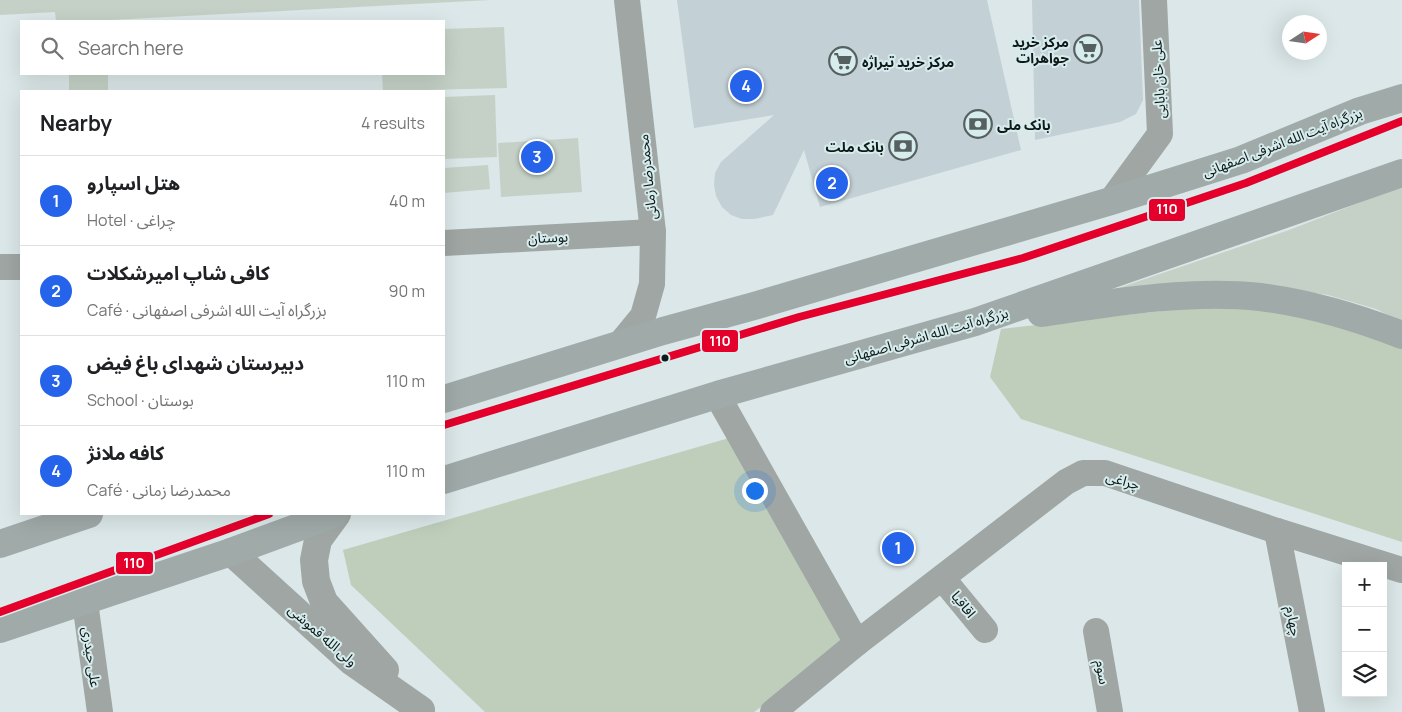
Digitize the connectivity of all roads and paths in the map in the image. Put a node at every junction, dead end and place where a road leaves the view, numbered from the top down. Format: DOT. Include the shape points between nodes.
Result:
graph roads {
  1 [pos="627,0"];
  2 [pos="1154,0"];
  3 [pos="1402,98"];
  4 [pos="1402,173"];
  5 [pos="1111,201"];
  6 [pos="653,232"];
  7 [pos="445,243"];
  8 [pos="0,267"];
  9 [pos="20,267"];
  10 [pos="975,322"];
  11 [pos="1402,335"];
  12 [pos="620,344"];
  13 [pos="717,395"];
  14 [pos="445,399"];
  15 [pos="445,480"];
  16 [pos="86,515"];
  17 [pos="333,515"];
  18 [pos="335,515"];
  19 [pos="1277,531"];
  20 [pos="0,544"];
  21 [pos="231,552"];
  22 [pos="1402,570"];
  23 [pos="943,579"];
  24 [pos="85,602"];
  25 [pos="0,629"];
  26 [pos="985,630"];
  27 [pos="1096,631"];
  28 [pos="857,643"];
  29 [pos="786,707"];
  30 [pos="422,711"];
  31 [pos="100,712"];
  32 [pos="1110,712"];
  33 [pos="1312,712"];
  1 -- 6 [label="street, محمدرضا زمانی"];
  2 -- 5 [label="street, علی خان بابایی" via="1160,134"];
  3 -- 5 [label="highway, بزرگراه آیت الله اشرفی اصفهانی" via="1240,160"];
  4 -- 10 [label="highway, بزرگراه آیت الله اشرفی اصفهانی"];
  5 -- 12 [label="highway, بزرگراه آیت الله اشرفی اصفهانی"];
  6 -- 7 [label="street, بوستان"];
  6 -- 12 [label="street, محمدرضا زمانی" via="652,284 643,316"];
  8 -- 9 [label="street"];
  10 -- 11 [label="highway" via="1100,304 1210,295 1259,297 1306,305 1339,312"];
  10 -- 13 [label="highway, بزرگراه آیت الله اشرفی اصفهانی"];
  12 -- 14 [label="highway, بزرگراه آیت الله اشرفی اصفهانی"];
  13 -- 15 [label="highway, بزرگراه آیت الله اشرفی اصفهانی"];
  13 -- 28 [label="street"];
  16 -- 20 [label="highway"];
  17 -- 21 [label="highway"];
  18 -- 30 [label="street, ولی الله قموشی" via="318,540 314,560 316,581 324,602"];
  19 -- 22 [label="street, چراغی"];
  19 -- 23 [label="street, چراغی" via="1105,473 1083,473 1066,482"];
  19 -- 33 [label="street, چهارم"];
  21 -- 24 [label="highway"];
  21 -- 30 [label="street, ولی الله قموشی" via="351,661"];
  23 -- 26 [label="street, اقاقیا"];
  23 -- 28 [label="street, چراغی"];
  24 -- 25 [label="highway"];
  24 -- 31 [label="street, علی حیدری"];
  27 -- 32 [label="street, سوم"];
  28 -- 29 [label="street, چراغی"];
}
